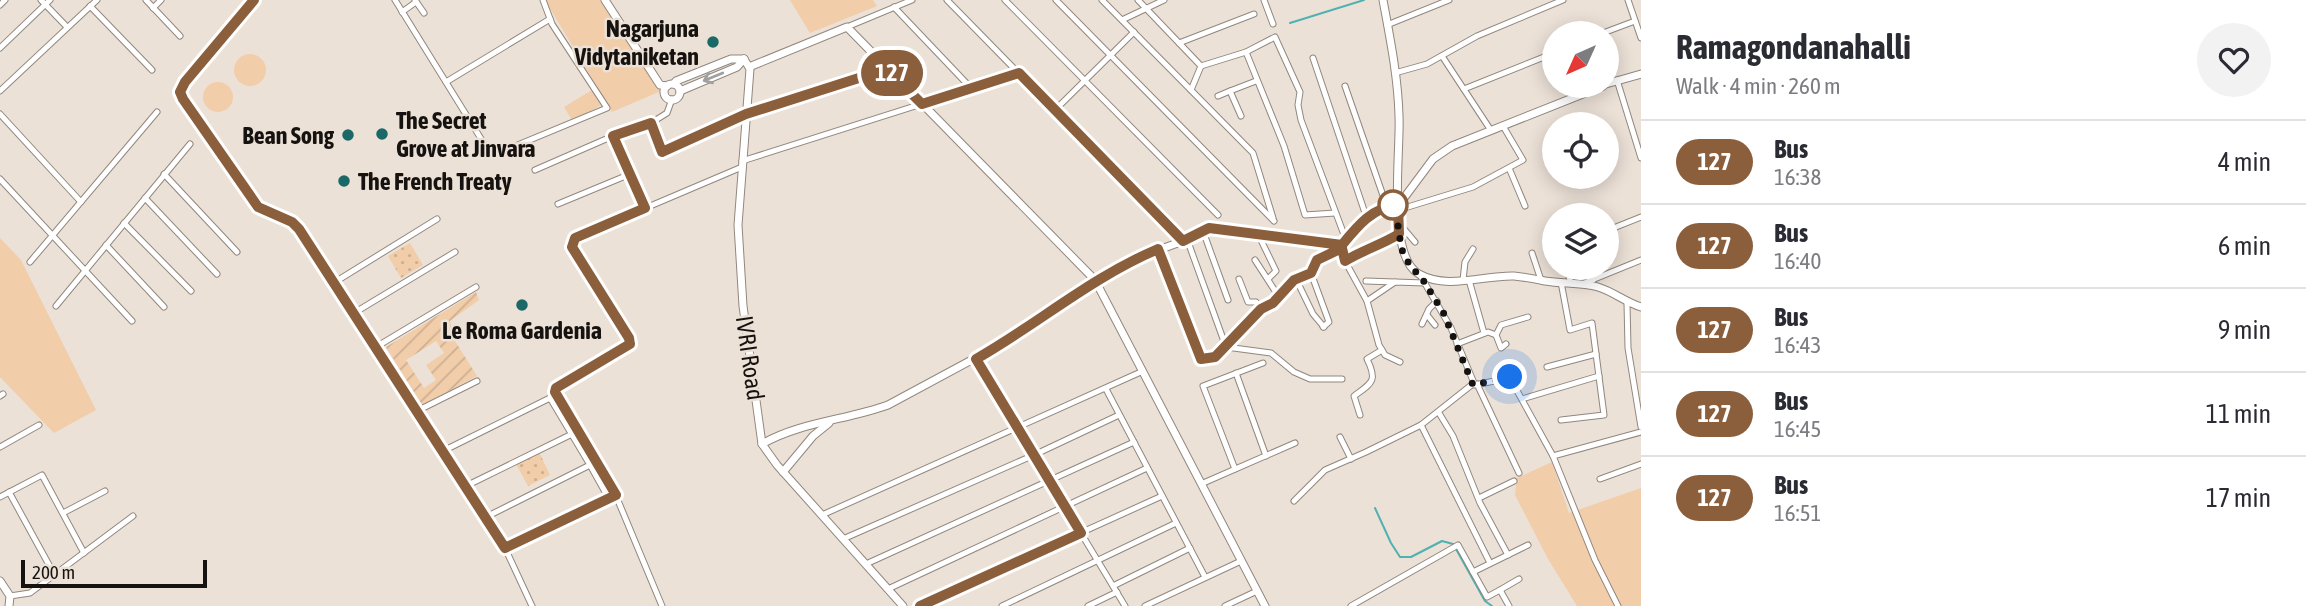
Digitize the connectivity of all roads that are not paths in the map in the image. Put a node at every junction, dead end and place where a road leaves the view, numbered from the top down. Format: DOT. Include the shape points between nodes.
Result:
graph roads {
  1 [pos="5,0"];
  2 [pos="97,0"];
  3 [pos="146,0"];
  4 [pos="161,0"];
  5 [pos="254,0"];
  6 [pos="395,0"];
  7 [pos="543,0"];
  8 [pos="605,0"];
  9 [pos="912,0"];
  10 [pos="947,0"];
  11 [pos="1005,0"];
  12 [pos="1056,0"];
  13 [pos="1102,0"];
  14 [pos="1138,0"];
  15 [pos="1164,0"];
  16 [pos="1264,0"];
  17 [pos="1383,0"];
  18 [pos="1449,0"];
  19 [pos="1563,0"];
  20 [pos="1628,0"];
  21 [pos="416,1"];
  22 [pos="46,2"];
  23 [pos="0,5"];
  24 [pos="90,6"];
  25 [pos="153,8"];
  26 [pos="894,8"];
  27 [pos="1146,9"];
  28 [pos="402,12"];
  29 [pos="424,13"];
  30 [pos="1254,14"];
  31 [pos="550,19"];
  32 [pos="1122,20"];
  33 [pos="1634,21"];
  34 [pos="1387,24"];
  35 [pos="67,27"];
  36 [pos="847,27"];
  37 [pos="1619,27"];
  38 [pos="1134,32"];
  39 [pos="180,36"];
  40 [pos="1275,37"];
  41 [pos="1641,38"];
  42 [pos="1179,43"];
  43 [pos="0,48"];
  44 [pos="1246,52"];
  45 [pos="1110,55"];
  46 [pos="1442,56"];
  47 [pos="1313,58"];
  48 [pos="1542,58"];
  49 [pos="749,66"];
  50 [pos="1201,66"];
  51 [pos="887,69"];
  52 [pos="152,70"];
  53 [pos="1019,73"];
  54 [pos="1395,73"];
  55 [pos="1641,74"];
  56 [pos="1256,80"];
  57 [pos="1619,80"];
  58 [pos="1084,81"];
  59 [pos="446,82"];
  60 [pos="1345,86"];
  61 [pos="1619,86"];
  62 [pos="673,87"];
  63 [pos="971,88"];
  64 [pos="1464,89"];
  65 [pos="1191,90"];
  66 [pos="0,91"];
  67 [pos="1230,91"];
  68 [pos="1218,96"];
  69 [pos="1572,98"];
  70 [pos="672,99"];
  71 [pos="922,104"];
  72 [pos="1055,110"];
  73 [pos="157,112"];
  74 [pos="0,114"];
  75 [pos="746,114"];
  76 [pos="1241,116"];
  77 [pos="651,123"];
  78 [pos="1502,125"];
  79 [pos="1490,130"];
  80 [pos="613,136"];
  81 [pos="190,144"];
  82 [pos="1641,158"];
  83 [pos="742,164"];
  84 [pos="1509,167"];
  85 [pos="535,170"];
  86 [pos="164,174"];
  87 [pos="628,175"];
  88 [pos="0,179"];
  89 [pos="145,198"];
  90 [pos="81,202"];
  91 [pos="558,205"];
  92 [pos="1525,206"];
  93 [pos="1387,207"];
  94 [pos="645,208"];
  95 [pos="1398,208"];
  96 [pos="1335,212"];
  97 [pos="1218,215"];
  98 [pos="1641,217"];
  99 [pos="437,219"];
  100 [pos="1367,219"];
  101 [pos="1398,222"];
  102 [pos="124,223"];
  103 [pos="1619,226"];
  104 [pos="1203,231"];
  105 [pos="1258,233"];
  106 [pos="1399,234"];
  107 [pos="53,236"];
  108 [pos="1185,240"];
  109 [pos="1415,242"];
  110 [pos="1343,244"];
  111 [pos="106,245"];
  112 [pos="1158,249"];
  113 [pos="1473,249"];
  114 [pos="237,252"];
  115 [pos="455,252"];
  116 [pos="1532,253"];
  117 [pos="1255,260"];
  118 [pos="1641,260"];
  119 [pos="1345,261"];
  120 [pos="30,262"];
  121 [pos="1619,269"];
  122 [pos="85,270"];
  123 [pos="1311,273"];
  124 [pos="217,274"];
  125 [pos="1420,275"];
  126 [pos="1239,279"];
  127 [pos="1268,279"];
  128 [pos="1296,279"];
  129 [pos="1095,280"];
  130 [pos="1466,280"];
  131 [pos="1541,280"];
  132 [pos="1570,280"];
  133 [pos="1591,280"];
  134 [pos="1366,281"];
  135 [pos="335,282"];
  136 [pos="1395,282"];
  137 [pos="1562,282"];
  138 [pos="1425,283"];
  139 [pos="1571,283"];
  140 [pos="1581,285"];
  141 [pos="476,287"];
  142 [pos="191,291"];
  143 [pos="1279,297"];
  144 [pos="1228,300"];
  145 [pos="1367,301"];
  146 [pos="1437,301"];
  147 [pos="1627,303"];
  148 [pos="55,306"];
  149 [pos="164,307"];
  150 [pos="1641,307"];
  151 [pos="1261,309"];
  152 [pos="354,313"];
  153 [pos="1427,315"];
  154 [pos="1528,317"];
  155 [pos="132,321"];
  156 [pos="1422,324"];
  157 [pos="1435,325"];
  158 [pos="1485,333"];
  159 [pos="1496,335"];
  160 [pos="1457,344"];
  161 [pos="1506,344"];
  162 [pos="376,347"];
  163 [pos="1226,347"];
  164 [pos="1382,350"];
  165 [pos="1596,354"];
  166 [pos="976,359"];
  167 [pos="1400,362"];
  168 [pos="1263,363"];
  169 [pos="1547,367"];
  170 [pos="1143,371"];
  171 [pos="1236,373"];
  172 [pos="1599,376"];
  173 [pos="1342,379"];
  174 [pos="477,381"];
  175 [pos="1475,384"];
  176 [pos="1106,389"];
  177 [pos="1522,399"];
  178 [pos="417,411"];
  179 [pos="1439,413"];
  180 [pos="1119,415"];
  181 [pos="1360,415"];
  182 [pos="1561,420"];
  183 [pos="833,421"];
  184 [pos="39,425"];
  185 [pos="1422,425"];
  186 [pos="805,427"];
  187 [pos="1018,428"];
  188 [pos="1641,429"];
  189 [pos="570,435"];
  190 [pos="812,437"];
  191 [pos="1340,437"];
  192 [pos="1134,442"];
  193 [pos="1295,443"];
  194 [pos="762,444"];
  195 [pos="0,447"];
  196 [pos="443,451"];
  197 [pos="1034,455"];
  198 [pos="1266,456"];
  199 [pos="1553,456"];
  200 [pos="1351,459"];
  201 [pos="1641,464"];
  202 [pos="590,465"];
  203 [pos="1147,468"];
  204 [pos="1235,469"];
  205 [pos="783,472"];
  206 [pos="1519,473"];
  207 [pos="1600,479"];
  208 [pos="1050,480"];
  209 [pos="1514,481"];
  210 [pos="1201,484"];
  211 [pos="466,486"];
  212 [pos="105,491"];
  213 [pos="9,492"];
  214 [pos="616,495"];
  215 [pos="1163,496"];
  216 [pos="0,497"];
  217 [pos="1479,498"];
  218 [pos="609,499"];
  219 [pos="1294,501"];
  220 [pos="1066,507"];
  221 [pos="63,513"];
  222 [pos="822,515"];
  223 [pos="133,516"];
  224 [pos="486,517"];
  225 [pos="1176,523"];
  226 [pos="1081,533"];
  227 [pos="843,539"];
  228 [pos="1528,545"];
  229 [pos="505,548"];
  230 [pos="1190,548"];
  231 [pos="84,553"];
  232 [pos="1508,555"];
  233 [pos="1097,560"];
  234 [pos="1241,561"];
  235 [pos="1490,563"];
  236 [pos="866,564"];
  237 [pos="1473,572"];
  238 [pos="54,575"];
  239 [pos="1205,578"];
  240 [pos="1519,579"];
  241 [pos="0,581"];
  242 [pos="888,589"];
  243 [pos="1115,589"];
  244 [pos="1500,590"];
  245 [pos="1257,591"];
  246 [pos="10,596"];
  247 [pos="9,606"];
  248 [pos="532,606"];
  249 [pos="662,606"];
  250 [pos="903,606"];
  251 [pos="919,606"];
  252 [pos="1002,606"];
  253 [pos="1088,606"];
  254 [pos="1125,606"];
  255 [pos="1144,606"];
  256 [pos="1225,606"];
  257 [pos="1265,606"];
  258 [pos="1351,606"];
  259 [pos="1509,606"];
  260 [pos="1618,606"];
  1 -- 23 [label="street"];
  2 -- 24 [label="street"];
  3 -- 25 [label="street"];
  4 -- 25 [label="street"];
  5 -- 135 [label="street" via="180,92 258,207 297,225"];
  6 -- 28 [label="street"];
  7 -- 31 [label="street"];
  8 -- 62 [label="street" via="660,85"];
  9 -- 26 [label="street"];
  10 -- 53 [label="street"];
  11 -- 58 [label="street"];
  12 -- 45 [label="street"];
  13 -- 32 [label="street"];
  14 -- 27 [label="street"];
  15 -- 27 [label="street"];
  16 -- 40 [label="street"];
  17 -- 34 [label="street"];
  18 -- 34 [label="street"];
  19 -- 46 [label="street"];
  20 -- 33 [label="street"];
  21 -- 28 [label="street"];
  21 -- 29 [label="street"];
  22 -- 35 [label="street"];
  22 -- 43 [label="street"];
  24 -- 35 [label="street"];
  24 -- 52 [label="street"];
  25 -- 39 [label="street"];
  26 -- 36 [label="street"];
  26 -- 63 [label="street"];
  27 -- 32 [label="street"];
  27 -- 42 [label="street"];
  28 -- 59 [label="street"];
  30 -- 42 [label="street"];
  31 -- 59 [label="street"];
  31 -- 59 [label="street" via="605,111 496,154 491,153"];
  32 -- 38 [label="street"];
  33 -- 37 [label="street"];
  33 -- 41 [label="street"];
  34 -- 54 [label="street"];
  35 -- 66 [label="street"];
  36 -- 49 [label="street"];
  36 -- 51 [label="street"];
  38 -- 45 [label="street"];
  38 -- 65 [label="street"];
  40 -- 44 [label="street"];
  40 -- 96 [label="street" via="1300,92 1301,120"];
  42 -- 50 [label="street"];
  44 -- 50 [label="street"];
  44 -- 56 [label="street"];
  45 -- 58 [label="street"];
  45 -- 65 [label="street" via="1274,221 1253,153"];
  46 -- 54 [label="street"];
  46 -- 64 [label="street"];
  47 -- 100 [label="street"];
  48 -- 64 [label="street"];
  49 -- 62 [label="street" via="744,59 731,59 676,81"];
  49 -- 75 [label="street, IVRI Road"];
  50 -- 65 [label="street"];
  51 -- 71 [label="street"];
  51 -- 75 [label="street"];
  53 -- 63 [label="street"];
  53 -- 72 [label="street"];
  54 -- 95 [label="street"];
  55 -- 57 [label="street"];
  56 -- 67 [label="street"];
  56 -- 96 [label="street" via="1284,146 1305,215"];
  58 -- 72 [label="street"];
  58 -- 97 [label="street"];
  60 -- 93 [label="street"];
  61 -- 82 [label="street"];
  62 -- 70 [label="street" via="677,97"];
  62 -- 70 [label="street" via="665,93"];
  63 -- 71 [label="street"];
  64 -- 79 [label="street"];
  67 -- 68 [label="street"];
  67 -- 76 [label="street"];
  69 -- 78 [label="street"];
  70 -- 77 [label="street" via="667,113"];
  71 -- 83 [label="street"];
  71 -- 129 [label="street"];
  72 -- 108 [label="street"];
  73 -- 90 [label="street"];
  74 -- 90 [label="street"];
  75 -- 77 [label="street" via="662,152"];
  75 -- 83 [label="street, IVRI Road"];
  77 -- 80 [label="street"];
  78 -- 79 [label="street"];
  78 -- 84 [label="street" via="1523,160"];
  79 -- 95 [label="street" via="1433,159"];
  80 -- 85 [label="street"];
  80 -- 87 [label="street"];
  81 -- 86 [label="street"];
  83 -- 94 [label="street"];
  83 -- 194 [label="street, IVRI Road" via="739,263"];
  84 -- 92 [label="street"];
  84 -- 95 [label="street" via="1473,187"];
  86 -- 89 [label="street"];
  86 -- 114 [label="street"];
  87 -- 91 [label="street"];
  87 -- 94 [label="street"];
  88 -- 107 [label="street"];
  89 -- 102 [label="street"];
  89 -- 124 [label="street"];
  90 -- 107 [label="street"];
  93 -- 95 [label="street"];
  93 -- 100 [label="street"];
  94 -- 214 [label="street" via="575,238 572,247 630,344 555,392"];
  95 -- 101 [label="street"];
  96 -- 110 [label="street"];
  98 -- 103 [label="street"];
  99 -- 135 [label="street"];
  100 -- 110 [label="street"];
  101 -- 106 [label="street"];
  101 -- 109 [label="street"];
  102 -- 111 [label="street"];
  102 -- 142 [label="street"];
  104 -- 105 [label="street"];
  104 -- 108 [label="street"];
  104 -- 144 [label="street"];
  105 -- 110 [label="street"];
  105 -- 127 [label="street" via="1276,271"];
  106 -- 119 [label="street"];
  106 -- 125 [label="street" via="1411,268"];
  107 -- 120 [label="street"];
  107 -- 122 [label="street"];
  108 -- 112 [label="street"];
  108 -- 163 [label="street"];
  110 -- 119 [label="street"];
  110 -- 123 [label="street" via="1317,260"];
  111 -- 122 [label="street"];
  111 -- 149 [label="street"];
  112 -- 129 [label="street"];
  112 -- 163 [label="street" via="1201,359 1215,357"];
  113 -- 130 [label="street" via="1465,262"];
  115 -- 152 [label="street"];
  116 -- 131 [label="street"];
  117 -- 127 [label="street"];
  118 -- 121 [label="street"];
  119 -- 145 [label="street"];
  122 -- 148 [label="street"];
  122 -- 155 [label="street"];
  123 -- 128 [label="street"];
  123 -- 128 [label="street" via="1329,323 1324,328"];
  125 -- 130 [label="street"];
  125 -- 138 [label="street"];
  126 -- 151 [label="street" via="1248,302 1256,302"];
  127 -- 143 [label="street"];
  128 -- 143 [label="street"];
  129 -- 166 [label="street"];
  129 -- 170 [label="street"];
  130 -- 131 [label="street" via="1513,276"];
  130 -- 158 [label="street"];
  131 -- 137 [label="street"];
  132 -- 139 [label="street"];
  133 -- 140 [label="street"];
  134 -- 136 [label="street"];
  135 -- 152 [label="street"];
  136 -- 138 [label="street"];
  136 -- 145 [label="street"];
  137 -- 139 [label="street"];
  137 -- 165 [label="street" via="1570,330 1592,323"];
  138 -- 146 [label="street"];
  139 -- 140 [label="street"];
  140 -- 147 [label="street" via="1608,291"];
  141 -- 162 [label="street"];
  143 -- 151 [label="street"];
  145 -- 164 [label="street"];
  146 -- 153 [label="street"];
  146 -- 160 [label="street"];
  147 -- 150 [label="street"];
  147 -- 188 [label="street" via="1628,348"];
  151 -- 163 [label="street"];
  152 -- 162 [label="street"];
  153 -- 156 [label="street"];
  153 -- 157 [label="street"];
  154 -- 159 [label="street" via="1501,325"];
  158 -- 159 [label="street"];
  158 -- 160 [label="street"];
  159 -- 161 [label="street" via="1501,348"];
  160 -- 175 [label="street"];
  162 -- 178 [label="street"];
  163 -- 173 [label="street" via="1272,353 1310,379"];
  164 -- 167 [label="street"];
  164 -- 181 [label="street" via="1367,359 1373,380 1354,396"];
  165 -- 169 [label="street"];
  165 -- 172 [label="street"];
  166 -- 183 [label="street" via="888,405"];
  166 -- 187 [label="street"];
  168 -- 171 [label="street"];
  170 -- 176 [label="street"];
  170 -- 210 [label="street"];
  171 -- 198 [label="street"];
  171 -- 204 [label="street" via="1203,386"];
  172 -- 177 [label="street"];
  172 -- 182 [label="street" via="1604,415"];
  174 -- 178 [label="street"];
  175 -- 177 [label="street" via="1510,377"];
  175 -- 179 [label="street"];
  175 -- 206 [label="street"];
  176 -- 180 [label="street"];
  176 -- 187 [label="street"];
  177 -- 199 [label="street"];
  178 -- 196 [label="street"];
  179 -- 185 [label="street"];
  179 -- 217 [label="street"];
  180 -- 192 [label="street"];
  180 -- 197 [label="street"];
  183 -- 186 [label="street"];
  183 -- 190 [label="street"];
  184 -- 195 [label="street"];
  185 -- 200 [label="street"];
  185 -- 235 [label="street"];
  186 -- 190 [label="street"];
  186 -- 194 [label="street"];
  187 -- 197 [label="street"];
  187 -- 222 [label="street"];
  188 -- 199 [label="street"];
  189 -- 196 [label="street" via="550,398"];
  189 -- 202 [label="street"];
  189 -- 211 [label="street"];
  190 -- 205 [label="street"];
  191 -- 200 [label="street"];
  192 -- 203 [label="street"];
  192 -- 208 [label="street"];
  193 -- 198 [label="street"];
  194 -- 205 [label="street, IVRI Road"];
  196 -- 211 [label="street"];
  197 -- 208 [label="street"];
  197 -- 227 [label="street"];
  198 -- 204 [label="street"];
  199 -- 260 [label="street"];
  200 -- 219 [label="street" via="1325,470"];
  201 -- 207 [label="street"];
  202 -- 218 [label="street"];
  202 -- 224 [label="street"];
  203 -- 215 [label="street"];
  203 -- 220 [label="street"];
  204 -- 210 [label="street"];
  205 -- 222 [label="street, IVRI Road"];
  208 -- 220 [label="street"];
  208 -- 236 [label="street"];
  209 -- 217 [label="street"];
  210 -- 234 [label="street"];
  211 -- 224 [label="street"];
  212 -- 221 [label="street"];
  213 -- 216 [label="street"];
  213 -- 221 [label="street" via="42,475"];
  213 -- 238 [label="street"];
  214 -- 218 [label="street"];
  214 -- 249 [label="street"];
  215 -- 225 [label="street"];
  215 -- 226 [label="street"];
  217 -- 232 [label="street"];
  218 -- 229 [label="street"];
  220 -- 226 [label="street"];
  220 -- 242 [label="street"];
  221 -- 231 [label="street"];
  222 -- 227 [label="street, IVRI Road"];
  223 -- 231 [label="street"];
  224 -- 229 [label="street"];
  225 -- 230 [label="street"];
  225 -- 233 [label="street"];
  226 -- 233 [label="street"];
  226 -- 251 [label="street"];
  227 -- 236 [label="street, IVRI Road"];
  228 -- 232 [label="street"];
  229 -- 248 [label="street"];
  230 -- 239 [label="street"];
  230 -- 243 [label="street"];
  231 -- 238 [label="street"];
  232 -- 235 [label="street"];
  233 -- 243 [label="street"];
  233 -- 252 [label="street"];
  234 -- 239 [label="street"];
  234 -- 245 [label="street"];
  235 -- 237 [label="street"];
  236 -- 242 [label="street, IVRI Road"];
  237 -- 244 [label="street" via="1487,597"];
  237 -- 258 [label="street" via="1458,545"];
  238 -- 246 [label="street" via="30,593"];
  239 -- 255 [label="street"];
  240 -- 244 [label="street"];
  241 -- 246 [label="street"];
  242 -- 250 [label="street, IVRI Road"];
  243 -- 253 [label="street"];
  243 -- 254 [label="street"];
  244 -- 259 [label="street"];
  245 -- 256 [label="street"];
  245 -- 257 [label="street"];
  246 -- 247 [label="street"];
}
